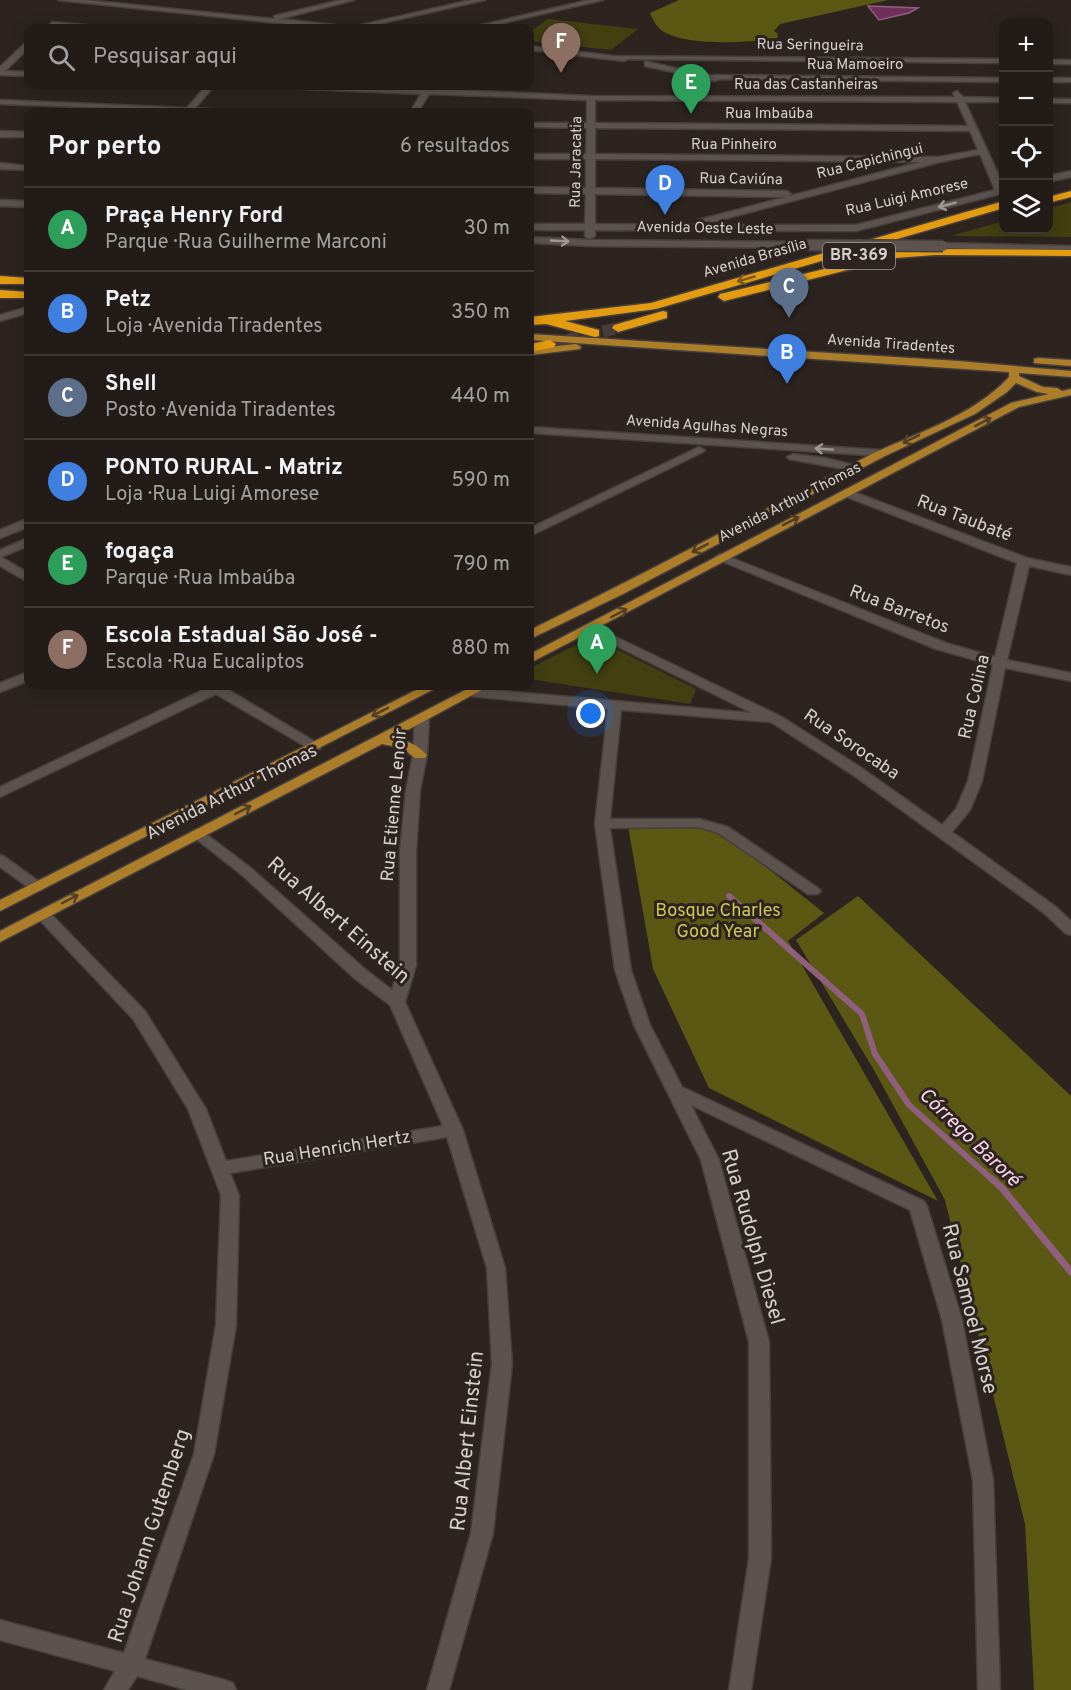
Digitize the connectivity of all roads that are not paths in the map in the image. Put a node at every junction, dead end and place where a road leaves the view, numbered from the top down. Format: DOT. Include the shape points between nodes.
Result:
graph roads {
  1 [pos="62,0"];
  2 [pos="350,0"];
  3 [pos="481,0"];
  4 [pos="599,0"];
  5 [pos="77,1"];
  6 [pos="311,1"];
  7 [pos="332,4"];
  8 [pos="68,9"];
  9 [pos="60,16"];
  10 [pos="267,21"];
  11 [pos="51,24"];
  12 [pos="264,24"];
  13 [pos="300,24"];
  14 [pos="370,24"];
  15 [pos="492,24"];
  16 [pos="534,48"];
  17 [pos="24,50"];
  18 [pos="617,57"];
  19 [pos="942,61"];
  20 [pos="999,61"];
  21 [pos="1053,62"];
  22 [pos="1071,62"];
  23 [pos="0,72"];
  24 [pos="24,74"];
  25 [pos="707,77"];
  26 [pos="951,79"];
  27 [pos="999,80"];
  28 [pos="1053,80"];
  29 [pos="1071,80"];
  30 [pos="749,87"];
  31 [pos="760,89"];
  32 [pos="207,90"];
  33 [pos="427,90"];
  34 [pos="446,90"];
  35 [pos="731,91"];
  36 [pos="591,98"];
  37 [pos="724,98"];
  38 [pos="803,99"];
  39 [pos="959,100"];
  40 [pos="999,100"];
  41 [pos="1053,101"];
  42 [pos="1071,101"];
  43 [pos="0,102"];
  44 [pos="113,108"];
  45 [pos="191,108"];
  46 [pos="416,108"];
  47 [pos="534,125"];
  48 [pos="591,126"];
  49 [pos="973,129"];
  50 [pos="0,134"];
  51 [pos="24,135"];
  52 [pos="983,151"];
  53 [pos="534,156"];
  54 [pos="590,157"];
  55 [pos="939,160"];
  56 [pos="0,166"];
  57 [pos="24,168"];
  58 [pos="1071,174"];
  59 [pos="1053,178"];
  60 [pos="999,184"];
  61 [pos="1071,185"];
  62 [pos="534,190"];
  63 [pos="1053,190"];
  64 [pos="590,191"];
  65 [pos="999,191"];
  66 [pos="808,194"];
  67 [pos="1071,194"];
  68 [pos="1053,199"];
  69 [pos="0,204"];
  70 [pos="24,205"];
  71 [pos="999,205"];
  72 [pos="0,213"];
  73 [pos="24,214"];
  74 [pos="730,214"];
  75 [pos="999,215"];
  76 [pos="534,227"];
  77 [pos="682,227"];
  78 [pos="590,228"];
  79 [pos="629,228"];
  80 [pos="731,228"];
  81 [pos="760,237"];
  82 [pos="534,240"];
  83 [pos="1071,241"];
  84 [pos="591,243"];
  85 [pos="1071,251"];
  86 [pos="0,280"];
  87 [pos="24,281"];
  88 [pos="0,294"];
  89 [pos="24,295"];
  90 [pos="714,299"];
  91 [pos="0,305"];
  92 [pos="24,308"];
  93 [pos="24,309"];
  94 [pos="0,318"];
  95 [pos="534,319"];
  96 [pos="546,320"];
  97 [pos="618,327"];
  98 [pos="534,329"];
  99 [pos="595,333"];
  100 [pos="534,337"];
  101 [pos="687,338"];
  102 [pos="550,344"];
  103 [pos="646,344"];
  104 [pos="534,349"];
  105 [pos="534,350"];
  106 [pos="1071,363"];
  107 [pos="1014,373"];
  108 [pos="1071,374"];
  109 [pos="1071,391"];
  110 [pos="939,426"];
  111 [pos="534,431"];
  112 [pos="560,437"];
  113 [pos="534,440"];
  114 [pos="699,450"];
  115 [pos="882,453"];
  116 [pos="921,454"];
  117 [pos="854,468"];
  118 [pos="876,478"];
  119 [pos="846,493"];
  120 [pos="24,525"];
  121 [pos="534,528"];
  122 [pos="0,534"];
  123 [pos="24,544"];
  124 [pos="0,554"];
  125 [pos="720,558"];
  126 [pos="0,561"];
  127 [pos="1024,561"];
  128 [pos="1071,571"];
  129 [pos="24,576"];
  130 [pos="588,629"];
  131 [pos="534,635"];
  132 [pos="534,640"];
  133 [pos="547,649"];
  134 [pos="534,657"];
  135 [pos="1001,663"];
  136 [pos="1071,677"];
  137 [pos="24,678"];
  138 [pos="0,688"];
  139 [pos="209,690"];
  140 [pos="220,690"];
  141 [pos="423,690"];
  142 [pos="426,690"];
  143 [pos="474,690"];
  144 [pos="484,690"];
  145 [pos="519,690"];
  146 [pos="715,691"];
  147 [pos="529,696"];
  148 [pos="615,706"];
  149 [pos="694,713"];
  150 [pos="422,718"];
  151 [pos="777,720"];
  152 [pos="379,739"];
  153 [pos="315,746"];
  154 [pos="420,755"];
  155 [pos="0,793"];
  156 [pos="602,824"];
  157 [pos="942,832"];
  158 [pos="197,834"];
  159 [pos="0,860"];
  160 [pos="90,860"];
  161 [pos="116,875"];
  162 [pos="37,887"];
  163 [pos="813,891"];
  164 [pos="0,906"];
  165 [pos="42,914"];
  166 [pos="1071,930"];
  167 [pos="0,937"];
  168 [pos="397,1002"];
  169 [pos="678,1092"];
  170 [pos="454,1130"];
  171 [pos="220,1168"];
  172 [pos="0,1630"];
  173 [pos="132,1664"];
  174 [pos="116,1690"];
  175 [pos="225,1690"];
  176 [pos="438,1690"];
  177 [pos="740,1690"];
  178 [pos="989,1690"];
  1 -- 5 [label="street"];
  2 -- 7 [label="street"];
  3 -- 14 [label="street"];
  4 -- 15 [label="street"];
  5 -- 8 [label="street"];
  5 -- 10 [label="street"];
  6 -- 7 [label="street"];
  7 -- 10 [label="street"];
  9 -- 11 [label="street"];
  10 -- 12 [label="street"];
  10 -- 13 [label="street"];
  16 -- 18 [label="street"];
  17 -- 23 [label="street"];
  18 -- 19 [label="street, Rua Seringueira"];
  18 -- 25 [label="street"];
  19 -- 20 [label="street, Rua Seringueira"];
  19 -- 26 [label="street"];
  21 -- 22 [label="street"];
  23 -- 24 [label="street"];
  25 -- 26 [label="street, Rua Mamoeiro"];
  25 -- 30 [label="street"];
  26 -- 27 [label="street, Rua Mamoeiro"];
  26 -- 39 [label="street"];
  28 -- 29 [label="street"];
  31 -- 38 [label="street"];
  32 -- 45 [label="street"];
  33 -- 46 [label="street"];
  34 -- 36 [label="street, Rua das Castanheiras"];
  35 -- 37 [label="street"];
  36 -- 37 [label="street, Rua das Castanheiras"];
  36 -- 48 [label="street, Rua Jaracatia"];
  37 -- 38 [label="street, Rua das Castanheiras"];
  38 -- 39 [label="street, Rua das Castanheiras"];
  39 -- 40 [label="street, Rua das Castanheiras"];
  39 -- 49 [label="street"];
  41 -- 42 [label="street"];
  43 -- 44 [label="street"];
  47 -- 48 [label="street, Rua Imbaúba"];
  48 -- 49 [label="street, Rua Imbaúba"];
  48 -- 54 [label="street, Rua Jaracatia"];
  49 -- 52 [label="street"];
  50 -- 51 [label="street"];
  52 -- 55 [label="street, Rua Capichingui"];
  52 -- 60 [label="street"];
  53 -- 54 [label="street, Rua Pinheiro"];
  54 -- 55 [label="street, Rua Pinheiro"];
  54 -- 64 [label="street, Rua Jaracatia"];
  55 -- 66 [label="street, Rua Capichingui"];
  56 -- 57 [label="street"];
  58 -- 59 [label="street"];
  61 -- 63 [label="highway"];
  62 -- 64 [label="street, Rua Caviúna"];
  64 -- 66 [label="street, Rua Caviúna"];
  64 -- 78 [label="street, Rua Jaracatia"];
  65 -- 80 [label="street, Rua Luigi Amorese, one-way" via="856,228"];
  66 -- 74 [label="street, Rua Capichingui"];
  67 -- 68 [label="highway"];
  69 -- 70 [label="street"];
  71 -- 96 [label="highway, Avenida Brasília / BR-369, one-way" via="652,306"];
  72 -- 73 [label="street"];
  74 -- 77 [label="street, Rua Capichingui"];
  74 -- 80 [label="street"];
  75 -- 90 [label="highway, Avenida Brasília / BR-369"];
  76 -- 78 [label="street, Rua Luigi Amorese"];
  77 -- 79 [label="street, Rua Luigi Amorese"];
  77 -- 80 [label="street, Rua Luigi Amorese"];
  78 -- 79 [label="street, Rua Luigi Amorese"];
  78 -- 84 [label="street, Rua Jaracatia"];
  79 -- 81 [label="street" via="701,237"];
  80 -- 81 [label="street" via="740,234"];
  81 -- 83 [label="street"];
  82 -- 84 [label="street, one-way"];
  84 -- 85 [label="street, Avenida Oeste Leste, bridge"];
  85 -- 90 [label="highway" via="895,255"];
  86 -- 87 [label="highway"];
  88 -- 89 [label="highway"];
  90 -- 97 [label="highway, Avenida Brasília / BR-369"];
  91 -- 92 [label="highway"];
  93 -- 94 [label="street"];
  95 -- 96 [label="highway, BR-369"];
  96 -- 99 [label="highway"];
  98 -- 99 [label="main road, Avenida Tiradentes"];
  99 -- 101 [label="main road, Avenida Tiradentes"];
  100 -- 103 [label="main road, Avenida Tiradentes"];
  101 -- 103 [label="main road"];
  101 -- 106 [label="main road, Avenida Tiradentes"];
  102 -- 104 [label="highway"];
  103 -- 105 [label="main road"];
  103 -- 107 [label="main road, Avenida Tiradentes"];
  106 -- 107 [label="main road" via="1027,364"];
  107 -- 108 [label="main road, Avenida Tiradentes"];
  107 -- 109 [label="main road" via="1041,390"];
  107 -- 110 [label="main road, Avenida Arthur Thomas" via="1008,387"];
  116 -- 109 [label="main road, Avenida Arthur Thomas, one-way" via="1015,405"];
  110 -- 115 [label="main road, Avenida Arthur Thomas, one-way"];
  110 -- 116 [label="main road" via="946,432"];
  111 -- 112 [label="street, Avenida Agulhas Negras"];
  112 -- 113 [label="street, Avenida Agulhas Negras"];
  112 -- 114 [label="street, Avenida Agulhas Negras"];
  115 -- 112 [label="street, Avenida Agulhas Negras, one-way"];
  114 -- 117 [label="street, Avenida Agulhas Negras" via="806,458"];
  114 -- 121 [label="street"];
  115 -- 117 [label="main road, Avenida Arthur Thomas"];
  116 -- 118 [label="main road, Avenida Arthur Thomas"];
  117 -- 118 [label="main road"];
  117 -- 131 [label="main road, Avenida Arthur Thomas, one-way"];
  118 -- 119 [label="main road, Avenida Arthur Thomas"];
  125 -- 119 [label="main road, Avenida Arthur Thomas, one-way"];
  119 -- 127 [label="street, Rua Taubaté"];
  120 -- 122 [label="street"];
  123 -- 124 [label="street"];
  130 -- 125 [label="main road, Avenida Arthur Thomas, one-way"];
  125 -- 135 [label="street, Rua Barretos" via="941,646"];
  126 -- 129 [label="street"];
  127 -- 128 [label="street, Rua Taubaté"];
  127 -- 135 [label="street, Rua Colina"];
  130 -- 133 [label="main road, Avenida Arthur Thomas"];
  130 -- 146 [label="street, Rua Sorocaba"];
  132 -- 133 [label="main road"];
  133 -- 134 [label="main road, Avenida Arthur Thomas"];
  135 -- 136 [label="street, Rua Barretos"];
  135 -- 157 [label="street, Rua Colina" via="975,781 963,810"];
  137 -- 138 [label="street"];
  139 -- 155 [label="street"];
  140 -- 153 [label="street"];
  141 -- 153 [label="main road, Avenida Arthur Thomas, one-way"];
  142 -- 150 [label="main road" via="420,699"];
  143 -- 150 [label="main road, Avenida Arthur Thomas"];
  144 -- 147 [label="street"];
  145 -- 147 [label="street"];
  146 -- 149 [label="street" via="703,708"];
  146 -- 151 [label="street, Rua Sorocaba"];
  147 -- 148 [label="street"];
  148 -- 149 [label="street"];
  148 -- 156 [label="street, Rua Rudolph Diesel"];
  149 -- 151 [label="street"];
  150 -- 152 [label="main road, Avenida Arthur Thomas"];
  150 -- 154 [label="street, Rua Etienne Lenoir"];
  151 -- 157 [label="street, Rua Sorocaba"];
  152 -- 154 [label="main road" via="407,745"];
  158 -- 152 [label="main road, Avenida Arthur Thomas, one-way"];
  153 -- 160 [label="main road, Avenida Arthur Thomas"];
  154 -- 168 [label="street, Rua Etienne Lenoir" via="412,790 408,851 408,965"];
  156 -- 163 [label="street" via="700,823 723,830"];
  156 -- 169 [label="street, Rua Rudolph Diesel" via="623,970 642,1025"];
  157 -- 166 [label="street, Rua Sorocaba" via="1050,910"];
  158 -- 161 [label="main road, Avenida Arthur Thomas"];
  158 -- 168 [label="street, Rua Albert Einstein" via="247,872 360,974"];
  159 -- 162 [label="street"];
  160 -- 161 [label="main road"];
  160 -- 162 [label="main road, Avenida Arthur Thomas"];
  165 -- 161 [label="main road, Avenida Arthur Thomas, one-way"];
  162 -- 164 [label="main road, Avenida Arthur Thomas"];
  165 -- 167 [label="main road, Avenida Arthur Thomas"];
  165 -- 171 [label="street, Rua Johann Gutemberg" via="139,1015 197,1109"];
  168 -- 170 [label="street, Rua Albert Einstein"];
  169 -- 177 [label="street, Rua Rudolph Diesel" via="710,1160 759,1342 760,1558"];
  169 -- 178 [label="street, Rua Samoel Morse" via="918,1206 952,1320 983,1479"];
  170 -- 171 [label="street, Rua Henrich Hertz"];
  170 -- 176 [label="street, Rua Albert Einstein" via="496,1268 502,1364 482,1533"];
  171 -- 173 [label="street, Rua Johann Gutemberg" via="230,1195 226,1325 204,1454"];
  172 -- 173 [label="street"];
  173 -- 174 [label="street, Rua Johann Gutemberg"];
  173 -- 175 [label="street"];
}
